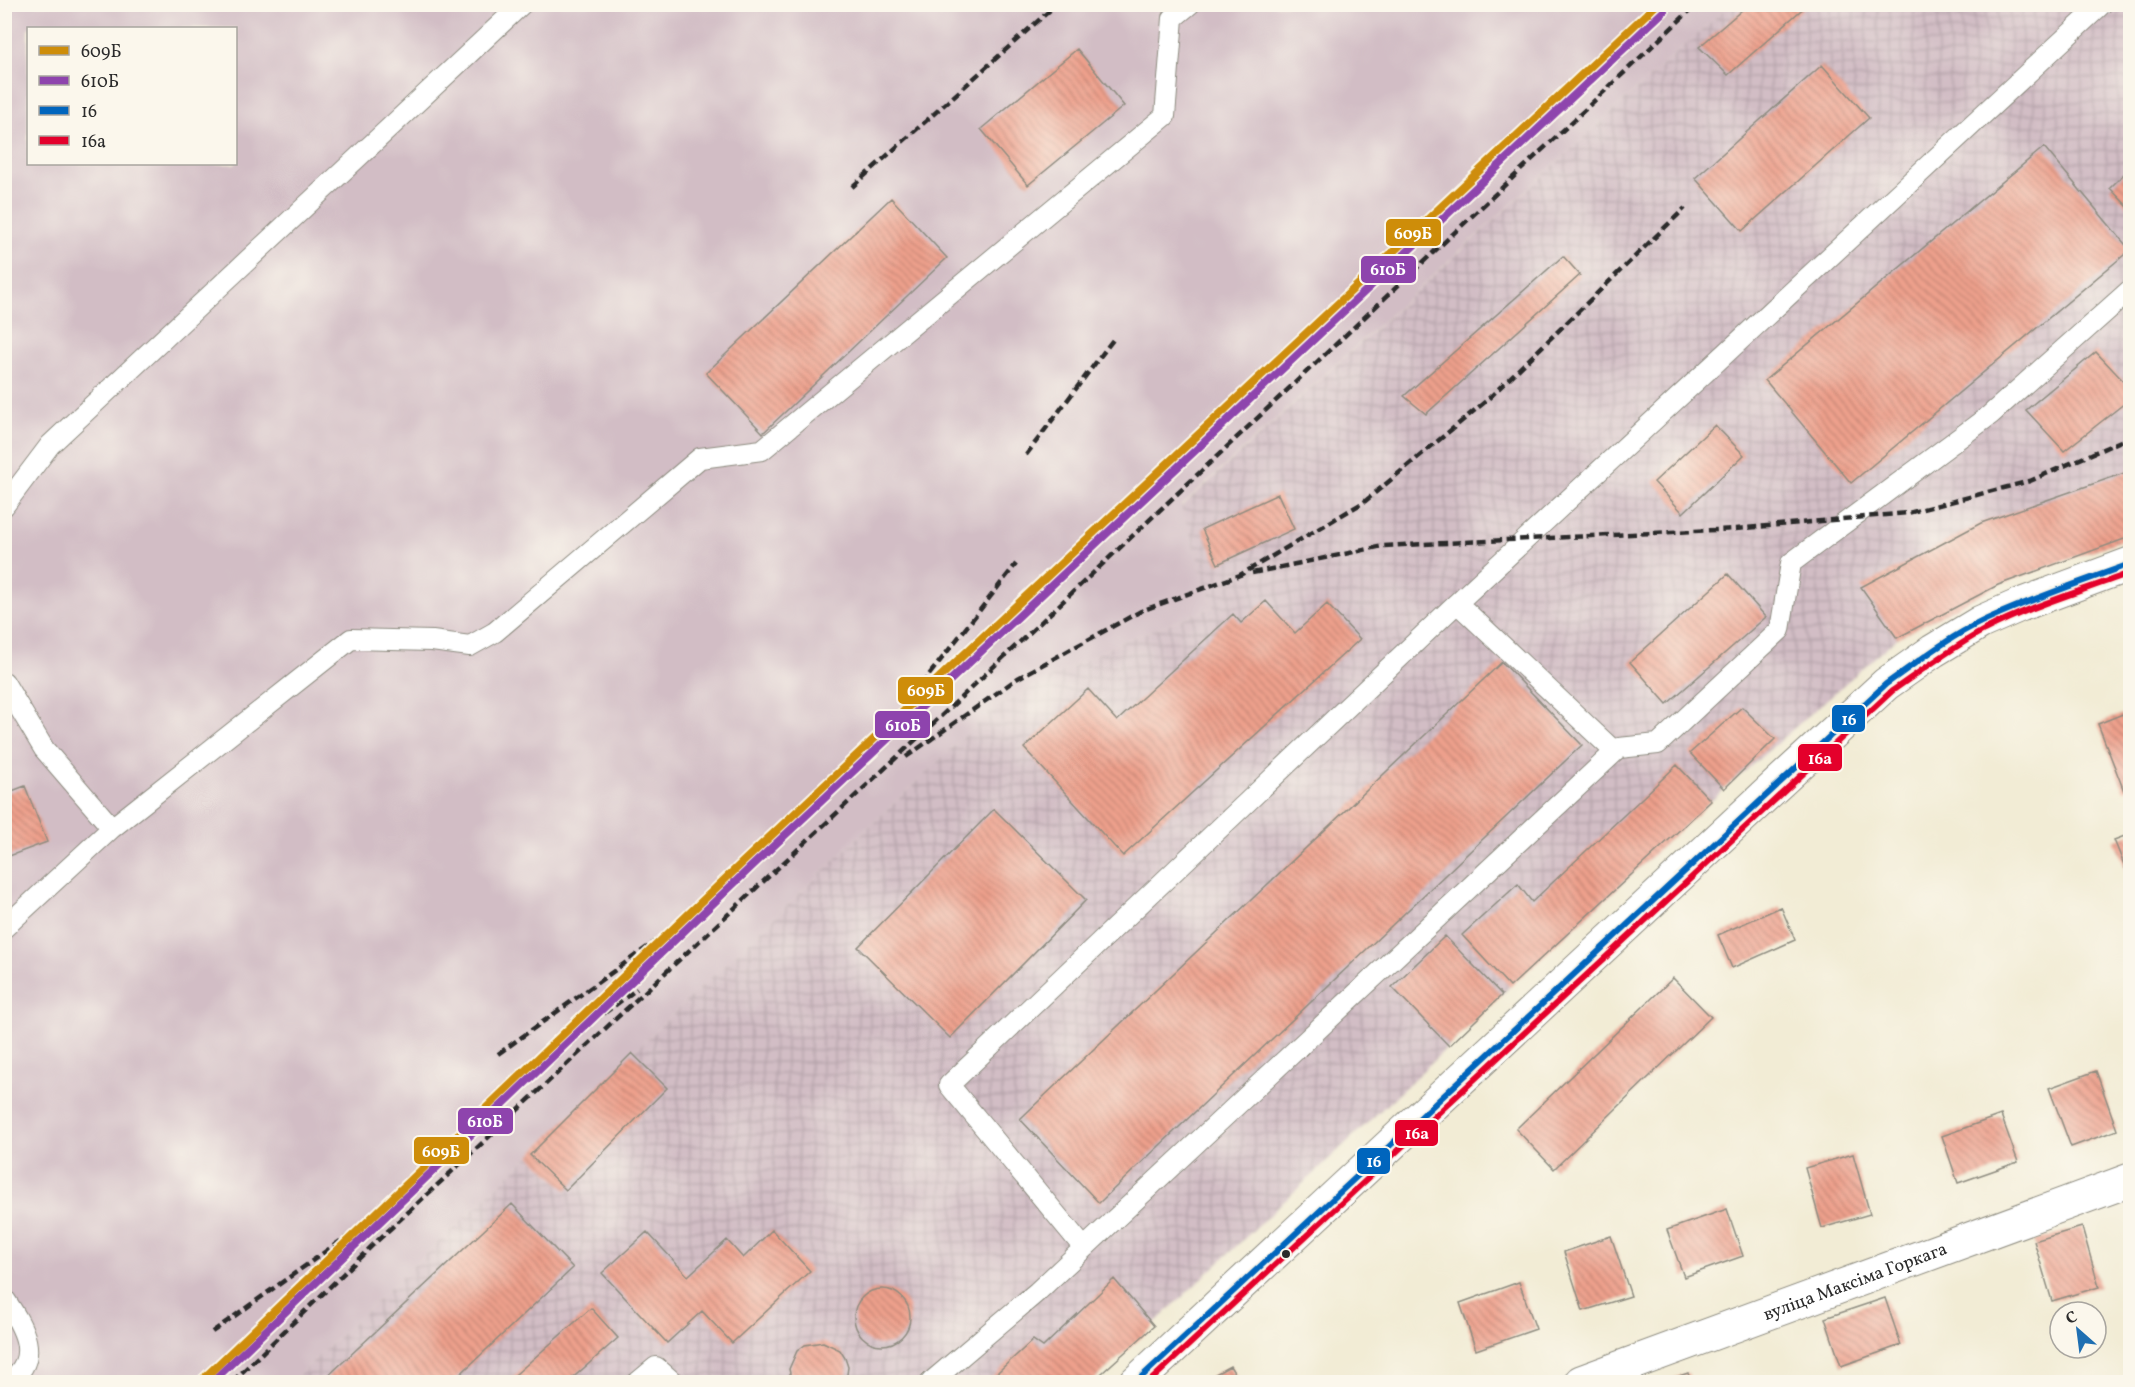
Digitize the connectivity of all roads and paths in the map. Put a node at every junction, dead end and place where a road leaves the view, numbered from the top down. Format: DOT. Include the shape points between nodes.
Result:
graph roads {
  1 [pos="522,4"];
  2 [pos="1190,4"];
  3 [pos="2102,4"];
  4 [pos="2130,290"];
  5 [pos="4,506"];
  6 [pos="2130,564"];
  7 [pos="1457,603"];
  8 [pos="4,682"];
  9 [pos="1615,752"];
  10 [pos="112,828"];
  11 [pos="4,928"];
  12 [pos="2130,1180"];
  13 [pos="1084,1248"];
  14 [pos="4,1298"];
  15 [pos="8,1383"];
  16 [pos="638,1383"];
  17 [pos="673,1383"];
  18 [pos="931,1383"];
  19 [pos="1136,1383"];
  20 [pos="1581,1383"];
  1 -- 5 [label="lane" via="50,445"];
  2 -- 10 [label="lane" via="1173,18 1165,116 762,450 700,458 495,632 470,646 351,639"];
  3 -- 7 [label="lane"];
  4 -- 9 [label="lane" via="1990,416 1791,563 1780,630 1658,744 1619,748"];
  6 -- 19 [label="main road" via="1981,622 1887,684"];
  7 -- 9 [label="lane"];
  7 -- 13 [label="lane" via="950,1085"];
  8 -- 10 [label="lane" via="44,749"];
  9 -- 13 [label="lane"];
  10 -- 11 [label="lane"];
  12 -- 20 [label="main road, вуліца Максіма Горкага"];
  13 -- 18 [label="lane"];
  14 -- 15 [label="lane" via="17,1317 27,1342 28,1357 19,1375"];
  16 -- 17 [label="lane" via="656,1367"];
}
